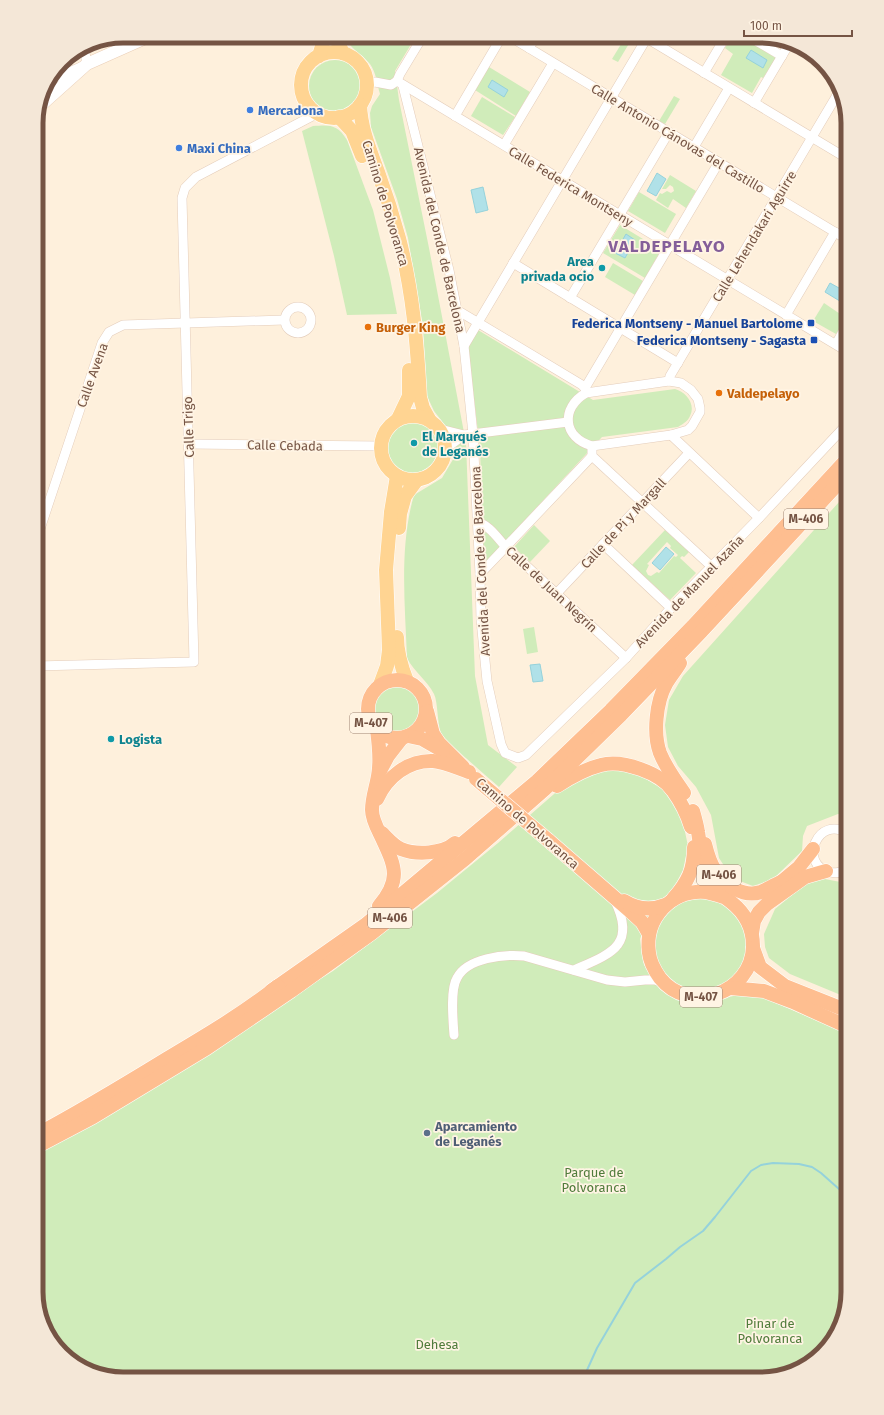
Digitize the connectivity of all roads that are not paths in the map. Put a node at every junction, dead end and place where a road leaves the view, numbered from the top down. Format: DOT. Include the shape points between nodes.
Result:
graph roads {
  1 [pos="134,43"];
  2 [pos="323,43"];
  3 [pos="338,43"];
  4 [pos="419,43"];
  5 [pos="498,43"];
  6 [pos="521,43"];
  7 [pos="532,43"];
  8 [pos="643,43"];
  9 [pos="656,43"];
  10 [pos="722,43"];
  11 [pos="760,43"];
  12 [pos="787,47"];
  13 [pos="529,48"];
  14 [pos="85,53"];
  15 [pos="342,53"];
  16 [pos="318,56"];
  17 [pos="782,56"];
  18 [pos="553,63"];
  19 [pos="87,64"];
  20 [pos="704,73"];
  21 [pos="56,78"];
  22 [pos="366,82"];
  23 [pos="400,84"];
  24 [pos="729,88"];
  25 [pos="837,96"];
  26 [pos="611,98"];
  27 [pos="47,99"];
  28 [pos="754,103"];
  29 [pos="360,105"];
  30 [pos="318,113"];
  31 [pos="454,116"];
  32 [pos="339,117"];
  33 [pos="669,132"];
  34 [pos="812,138"];
  35 [pos="504,145"];
  36 [pos="694,148"];
  37 [pos="841,155"];
  38 [pos="719,162"];
  39 [pos="562,180"];
  40 [pos="777,197"];
  41 [pos="620,215"];
  42 [pos="835,232"];
  43 [pos="841,236"];
  44 [pos="670,245"];
  45 [pos="513,263"];
  46 [pos="728,280"];
  47 [pos="570,298"];
  48 [pos="456,310"];
  49 [pos="786,315"];
  50 [pos="284,320"];
  51 [pos="184,323"];
  52 [pos="477,323"];
  53 [pos="620,328"];
  54 [pos="841,335"];
  55 [pos="836,344"];
  56 [pos="464,346"];
  57 [pos="841,347"];
  58 [pos="678,363"];
  59 [pos="669,382"];
  60 [pos="586,390"];
  61 [pos="398,419"];
  62 [pos="429,420"];
  63 [pos="568,422"];
  64 [pos="440,429"];
  65 [pos="841,430"];
  66 [pos="468,435"];
  67 [pos="671,435"];
  68 [pos="189,444"];
  69 [pos="381,446"];
  70 [pos="592,446"];
  71 [pos="446,448"];
  72 [pos="689,453"];
  73 [pos="592,456"];
  74 [pos="841,466"];
  75 [pos="397,476"];
  76 [pos="416,480"];
  77 [pos="841,481"];
  78 [pos="643,502"];
  79 [pos="759,518"];
  80 [pos="43,520"];
  81 [pos="478,523"];
  82 [pos="603,544"];
  83 [pos="506,547"];
  84 [pos="710,566"];
  85 [pos="480,574"];
  86 [pos="557,593"];
  87 [pos="671,608"];
  88 [pos="701,632"];
  89 [pos="626,658"];
  90 [pos="43,666"];
  91 [pos="407,681"];
  92 [pos="380,685"];
  93 [pos="426,710"];
  94 [pos="377,730"];
  95 [pos="405,737"];
  96 [pos="451,755"];
  97 [pos="526,755"];
  98 [pos="378,775"];
  99 [pos="473,775"];
  100 [pos="537,781"];
  101 [pos="372,811"];
  102 [pos="693,811"];
  103 [pos="377,828"];
  104 [pos="841,831"];
  105 [pos="813,849"];
  106 [pos="464,859"];
  107 [pos="838,871"];
  108 [pos="781,882"];
  109 [pos="609,893"];
  110 [pos="727,899"];
  111 [pos="669,902"];
  112 [pos="752,933"];
  113 [pos="649,934"];
  114 [pos="753,947"];
  115 [pos="649,956"];
  116 [pos="574,970"];
  117 [pos="625,982"];
  118 [pos="664,983"];
  119 [pos="730,988"];
  120 [pos="271,991"];
  121 [pos="841,1008"];
  122 [pos="841,1024"];
  123 [pos="454,1036"];
  124 [pos="43,1132"];
  125 [pos="43,1143"];
  1 -- 19 [label="main road"];
  2 -- 16 [label="main road"];
  3 -- 15 [label="main road"];
  4 -- 23 [label="street" via="400,74"];
  5 -- 31 [label="street"];
  6 -- 13 [label="street, Calle Antonio Cánovas del Castillo"];
  7 -- 13 [label="street"];
  8 -- 26 [label="street"];
  9 -- 20 [label="street"];
  10 -- 20 [label="street"];
  11 -- 17 [label="street"];
  12 -- 17 [label="street"];
  13 -- 18 [label="street, Calle Antonio Cánovas del Castillo"];
  14 -- 19 [label="street"];
  15 -- 16 [label="main road"];
  15 -- 22 [label="main road" via="351,57 362,68"];
  16 -- 30 [label="main road" via="306,68 302,78 304,98"];
  17 -- 28 [label="street"];
  18 -- 26 [label="street, Calle Antonio Cánovas del Castillo"];
  18 -- 35 [label="street"];
  19 -- 21 [label="street"];
  19 -- 27 [label="main road"];
  20 -- 24 [label="street"];
  22 -- 23 [label="street"];
  22 -- 29 [label="main road" via="367,90"];
  23 -- 31 [label="street, Calle Federica Montseny"];
  23 -- 48 [label="street, Avenida del Conde de Barcelona" via="449,270"];
  24 -- 28 [label="street"];
  24 -- 36 [label="street"];
  25 -- 34 [label="street, Calle Lehendakari Aguirre"];
  26 -- 33 [label="street, Calle Antonio Cánovas del Castillo"];
  26 -- 39 [label="street"];
  28 -- 34 [label="street"];
  29 -- 32 [label="main road" via="351,113"];
  29 -- 62 [label="main road, Camino de Polvoranca" via="362,128 382,182 406,268 415,320 420,397"];
  30 -- 32 [label="main road" via="328,117"];
  30 -- 51 [label="street, Calle Trigo" via="196,177 185,188 182,198"];
  31 -- 35 [label="street, Calle Federica Montseny"];
  32 -- 61 [label="main road, Camino de Polvoranca" via="352,131 361,153 384,214 397,269 405,317 410,381 409,396"];
  33 -- 36 [label="street, Calle Antonio Cánovas del Castillo"];
  33 -- 41 [label="street"];
  34 -- 37 [label="street"];
  34 -- 40 [label="street, Calle Lehendakari Aguirre"];
  35 -- 39 [label="street, Calle Federica Montseny"];
  36 -- 38 [label="street, Calle Antonio Cánovas del Castillo"];
  38 -- 40 [label="street, Calle Antonio Cánovas del Castillo"];
  38 -- 44 [label="street"];
  39 -- 41 [label="street, Calle Federica Montseny"];
  39 -- 45 [label="street"];
  40 -- 42 [label="street, Calle Antonio Cánovas del Castillo"];
  40 -- 46 [label="street, Calle Lehendakari Aguirre"];
  41 -- 44 [label="street, Calle Federica Montseny"];
  41 -- 47 [label="street"];
  42 -- 43 [label="street, Calle Antonio Cánovas del Castillo"];
  42 -- 49 [label="street"];
  44 -- 46 [label="street, Calle Federica Montseny"];
  44 -- 53 [label="street"];
  45 -- 47 [label="street"];
  45 -- 52 [label="street"];
  46 -- 49 [label="street, Calle Federica Montseny"];
  46 -- 58 [label="street, Calle Lehendakari Aguirre"];
  47 -- 53 [label="street"];
  48 -- 52 [label="street"];
  48 -- 56 [label="street, Avenida del Conde de Barcelona"];
  49 -- 55 [label="street, Calle Federica Montseny"];
  50 -- 51 [label="street, Calle Avena"];
  51 -- 68 [label="street, Calle Trigo"];
  51 -- 80 [label="street, Calle Avena" via="123,325 109,332 102,343"];
  52 -- 56 [label="street"];
  52 -- 60 [label="street"];
  53 -- 58 [label="street"];
  53 -- 60 [label="street"];
  54 -- 55 [label="street"];
  55 -- 57 [label="street, Calle Federica Montseny"];
  56 -- 66 [label="street, Avenida del Conde de Barcelona"];
  58 -- 59 [label="street, Calle Lehendakari Aguirre"];
  59 -- 60 [label="street"];
  59 -- 67 [label="street" via="681,383 691,390 698,399 700,408 688,430"];
  60 -- 63 [label="street" via="570,407"];
  61 -- 62 [label="main road" via="419,416"];
  61 -- 69 [label="main road" via="387,430"];
  62 -- 64 [label="main road"];
  63 -- 66 [label="street"];
  63 -- 70 [label="street" via="573,434 580,441"];
  64 -- 66 [label="street"];
  64 -- 71 [label="main road"];
  65 -- 79 [label="street, Avenida de Manuel Azaña"];
  66 -- 71 [label="street"];
  66 -- 81 [label="street, Avenida del Conde de Barcelona"];
  67 -- 70 [label="street"];
  67 -- 72 [label="street"];
  68 -- 69 [label="street, Calle Cebada"];
  68 -- 90 [label="street, Calle Trigo" via="194,662"];
  69 -- 75 [label="main road" via="385,463"];
  70 -- 73 [label="street"];
  71 -- 76 [label="main road" via="440,466 434,473"];
  72 -- 78 [label="street, Calle de Pi y Margall"];
  72 -- 79 [label="street"];
  73 -- 78 [label="street"];
  73 -- 83 [label="street"];
  74 -- 100 [label="highway, M-406" via="688,632"];
  75 -- 76 [label="main road" via="406,480"];
  75 -- 92 [label="main road" via="386,570 388,666"];
  76 -- 91 [label="main road" via="405,496 400,514 395,576 397,649"];
  77 -- 88 [label="highway, M-406"];
  78 -- 82 [label="street, Calle de Pi y Margall"];
  78 -- 84 [label="street"];
  79 -- 84 [label="street, Avenida de Manuel Azaña"];
  81 -- 83 [label="street, Calle de Juan Negrín" via="489,529"];
  81 -- 85 [label="street, Avenida del Conde de Barcelona"];
  82 -- 86 [label="street, Calle de Pi y Margall"];
  82 -- 87 [label="street"];
  83 -- 85 [label="street"];
  83 -- 86 [label="street, Calle de Juan Negrín"];
  84 -- 87 [label="street, Avenida de Manuel Azaña"];
  85 -- 97 [label="street, Avenida del Conde de Barcelona" via="481,620 487,681 501,744 505,753 511,756 518,758"];
  86 -- 89 [label="street, Calle de Juan Negrín"];
  87 -- 89 [label="street, Avenida de Manuel Azaña"];
  88 -- 102 [label="highway, M-406" via="666,685 656,722 656,738 660,752"];
  88 -- 106 [label="highway, M-406" via="545,789"];
  89 -- 97 [label="street, Avenida de Manuel Azaña"];
  91 -- 92 [label="highway" via="398,679"];
  91 -- 93 [label="highway, M-407" via="422,692"];
  92 -- 94 [label="highway, M-407" via="370,698 368,707 368,715"];
  93 -- 95 [label="highway, M-407" via="421,726"];
  93 -- 96 [label="highway, Camino de Polvoranca / M-407" via="433,734"];
  94 -- 95 [label="highway, M-407" via="389,737"];
  94 -- 98 [label="highway, M-406" via="380,751"];
  95 -- 96 [label="highway, Camino de Polvoranca / M-407" via="422,739"];
  95 -- 98 [label="highway, M-406" via="388,756"];
  96 -- 99 [label="highway, Camino de Polvoranca / M-407"];
  98 -- 101 [label="highway, M-406"];
  99 -- 101 [label="highway" via="447,764 432,761 416,763 400,770 389,780 380,792"];
  99 -- 109 [label="highway, Camino de Polvoranca / M-407, bridge"];
  100 -- 103 [label="highway, M-406" via="453,845 439,850 412,852 401,849"];
  100 -- 120 [label="highway, M-406" via="365,925"];
  101 -- 103 [label="highway, M-406"];
  102 -- 108 [label="highway, M-406" via="714,870 737,892 761,892"];
  102 -- 110 [label="highway, M-406" via="701,864 707,879"];
  103 -- 120 [label="highway, M-406" via="390,856 394,872 390,890 379,906"];
  104 -- 105 [label="street" via="829,830 823,833 814,842"];
  105 -- 107 [label="street" via="813,856 820,868"];
  105 -- 108 [label="highway" via="799,867"];
  106 -- 111 [label="highway, M-406" via="487,846 555,787 576,774 603,764 623,764 639,768 673,790 691,827 694,860 684,886"];
  106 -- 125 [label="highway, M-406" via="372,933 207,1048 93,1117"];
  107 -- 112 [label="highway" via="805,877 767,904 759,912"];
  108 -- 110 [label="highway" via="756,900 743,903"];
  109 -- 111 [label="highway, Camino de Polvoranca / M-407" via="637,907 651,909"];
  109 -- 113 [label="highway, Camino de Polvoranca / M-407" via="642,922"];
  109 -- 116 [label="street" via="623,920 619,944 600,958"];
  110 -- 111 [label="highway, M-407" via="707,892 695,892"];
  110 -- 112 [label="highway, M-407" via="740,910"];
  111 -- 113 [label="highway, M-407" via="658,914"];
  112 -- 114 [label="highway, M-407"];
  113 -- 115 [label="highway, M-407"];
  114 -- 119 [label="highway, M-407" via="750,963 742,977"];
  114 -- 121 [label="highway, M-407" via="760,967 776,980"];
  115 -- 117 [label="street" via="648,968 644,974"];
  115 -- 118 [label="highway, M-407" via="655,971"];
  116 -- 117 [label="street" via="607,980"];
  116 -- 123 [label="street" via="515,955 489,958 470,966 456,978 453,990"];
  117 -- 118 [label="street" via="655,980"];
  118 -- 119 [label="highway, M-407" via="689,996 717,995"];
  119 -- 122 [label="highway, M-407" via="764,991"];
  120 -- 124 [label="highway, M-406" via="196,1042"];
}
